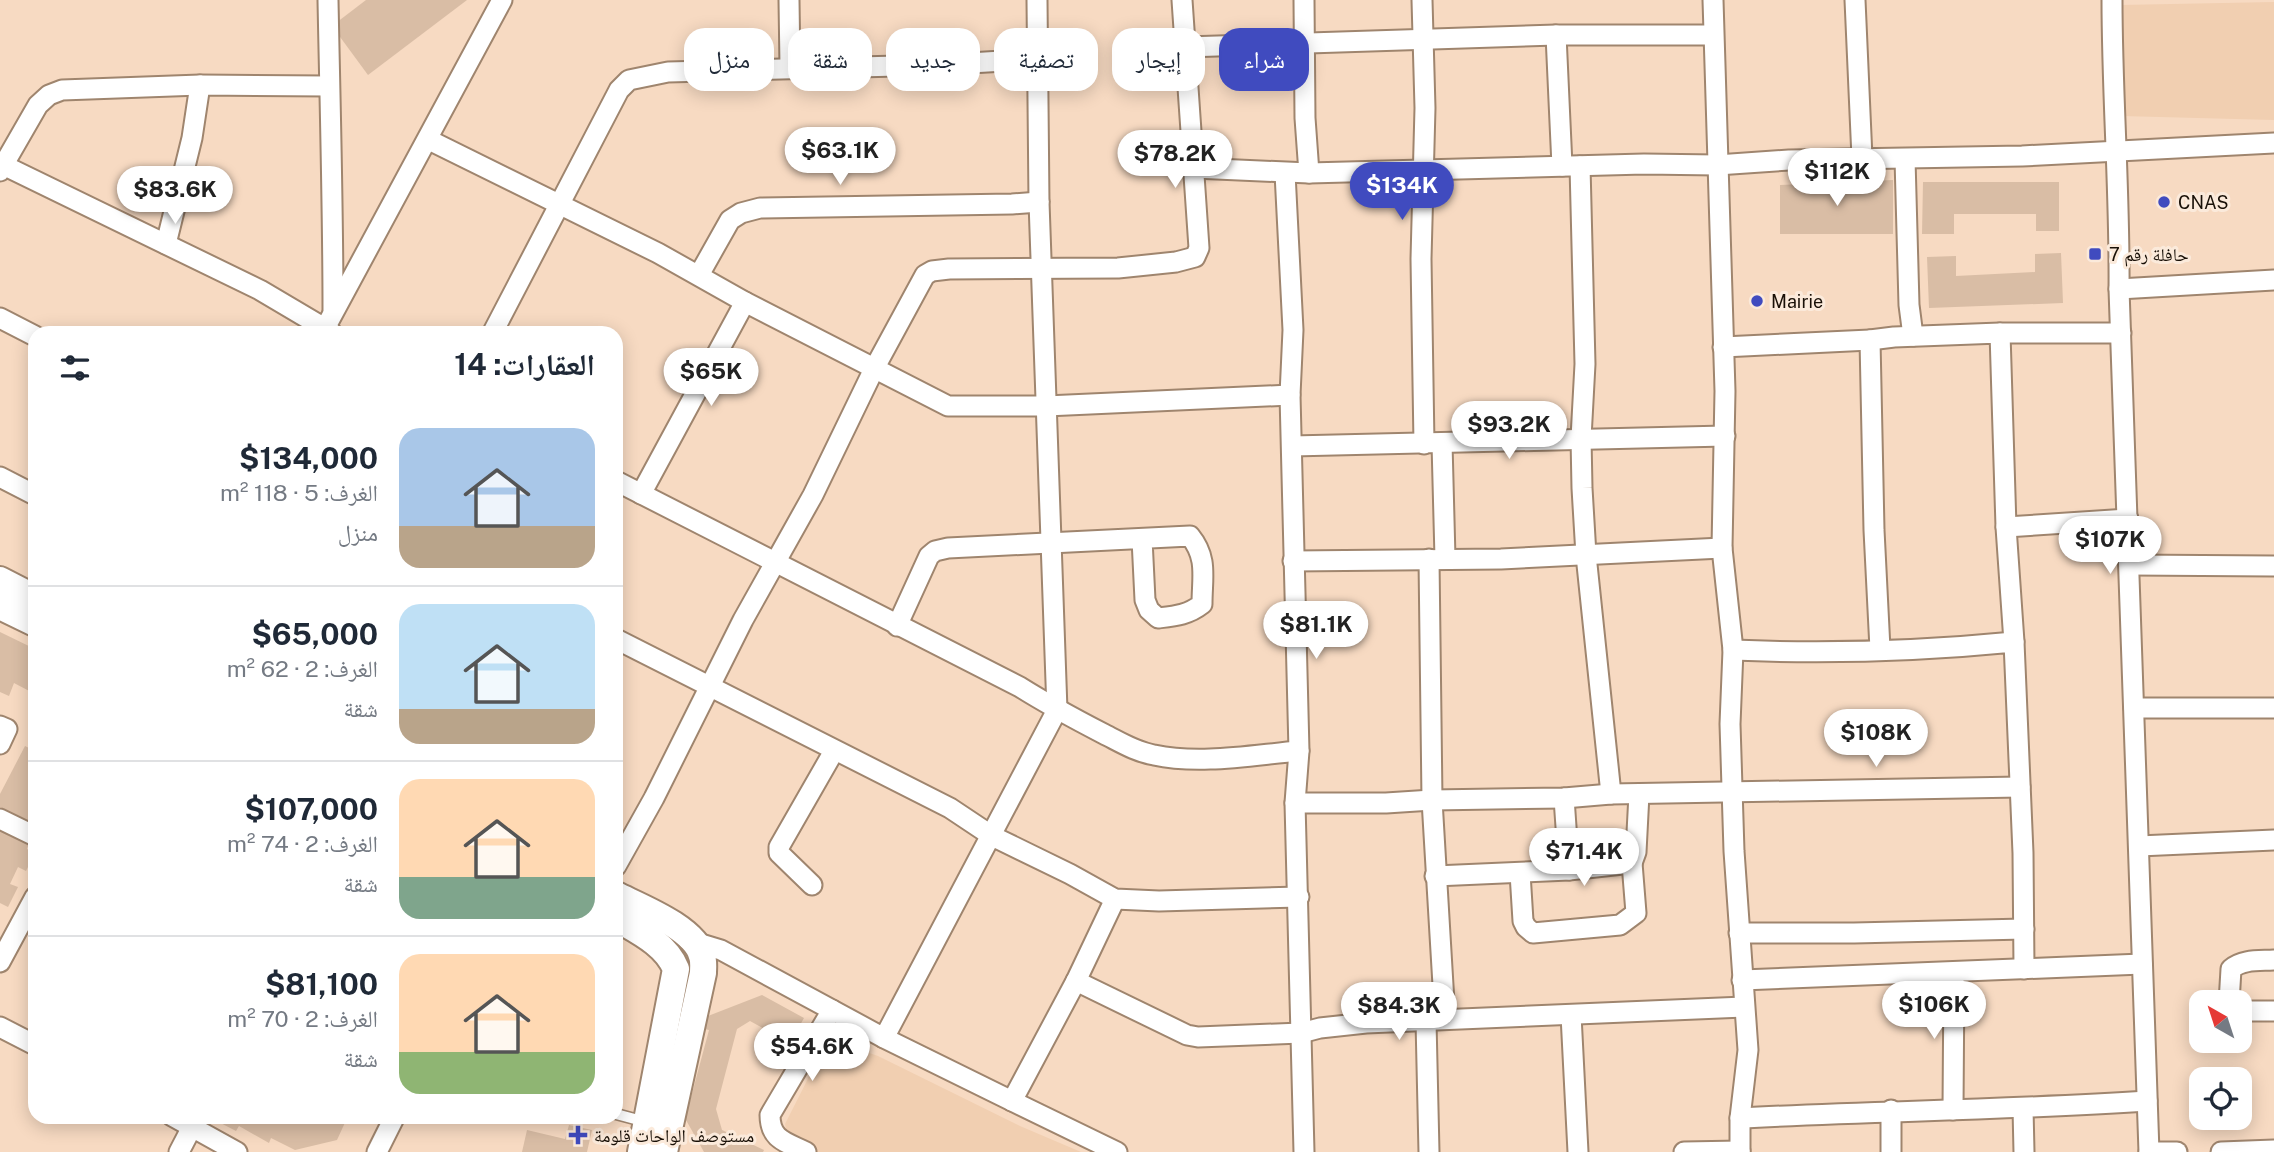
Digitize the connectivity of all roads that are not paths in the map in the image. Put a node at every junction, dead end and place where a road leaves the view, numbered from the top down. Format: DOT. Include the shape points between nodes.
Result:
graph roads {
  1 [pos="328,0"];
  2 [pos="502,0"];
  3 [pos="789,0"];
  4 [pos="1037,0"];
  5 [pos="1182,0"];
  6 [pos="1304,0"];
  7 [pos="1422,0"];
  8 [pos="1713,0"];
  9 [pos="1855,0"];
  10 [pos="2112,0"];
  11 [pos="789,28"];
  12 [pos="1037,28"];
  13 [pos="1184,28"];
  14 [pos="1305,28"];
  15 [pos="1713,35"];
  16 [pos="1556,36"];
  17 [pos="1422,41"];
  18 [pos="1309,44"];
  19 [pos="994,62"];
  20 [pos="872,66"];
  21 [pos="788,67"];
  22 [pos="200,85"];
  23 [pos="328,86"];
  24 [pos="1037,91"];
  25 [pos="1189,91"];
  26 [pos="1305,91"];
  27 [pos="429,140"];
  28 [pos="2274,143"];
  29 [pos="2117,151"];
  30 [pos="1862,158"];
  31 [pos="1905,159"];
  32 [pos="1717,165"];
  33 [pos="1571,166"];
  34 [pos="2,168"];
  35 [pos="1194,168"];
  36 [pos="1424,171"];
  37 [pos="1285,173"];
  38 [pos="1309,173"];
  39 [pos="1039,202"];
  40 [pos="559,204"];
  41 [pos="166,244"];
  42 [pos="1041,267"];
  43 [pos="699,275"];
  44 [pos="2274,281"];
  45 [pos="2119,289"];
  46 [pos="745,302"];
  47 [pos="0,317"];
  48 [pos="326,326"];
  49 [pos="328,326"];
  50 [pos="329,326"];
  51 [pos="496,326"];
  52 [pos="28,332"];
  53 [pos="2000,332"];
  54 [pos="2121,333"];
  55 [pos="1913,336"];
  56 [pos="1870,340"];
  57 [pos="1723,347"];
  58 [pos="874,369"];
  59 [pos="1290,395"];
  60 [pos="1046,406"];
  61 [pos="1725,436"];
  62 [pos="1581,438"];
  63 [pos="1433,443"];
  64 [pos="1292,446"];
  65 [pos="0,477"];
  66 [pos="623,485"];
  67 [pos="28,491"];
  68 [pos="641,494"];
  69 [pos="2128,519"];
  70 [pos="2007,527"];
  71 [pos="1142,539"];
  72 [pos="1050,544"];
  73 [pos="1722,548"];
  74 [pos="1586,555"];
  75 [pos="1437,559"];
  76 [pos="1293,561"];
  77 [pos="776,562"];
  78 [pos="2130,565"];
  79 [pos="2274,566"];
  80 [pos="0,580"];
  81 [pos="28,594"];
  82 [pos="0,606"];
  83 [pos="28,620"];
  84 [pos="897,626"];
  85 [pos="623,642"];
  86 [pos="2014,642"];
  87 [pos="1880,649"];
  88 [pos="1733,650"];
  89 [pos="709,685"];
  90 [pos="2134,708"];
  91 [pos="2274,708"];
  92 [pos="1056,710"];
  93 [pos="0,726"];
  94 [pos="0,744"];
  95 [pos="834,751"];
  96 [pos="1298,751"];
  97 [pos="2020,787"];
  98 [pos="1733,792"];
  99 [pos="1611,794"];
  100 [pos="1639,794"];
  101 [pos="1564,798"];
  102 [pos="1432,800"];
  103 [pos="1296,803"];
  104 [pos="0,819"];
  105 [pos="28,833"];
  106 [pos="992,836"];
  107 [pos="2274,840"];
  108 [pos="2139,846"];
  109 [pos="623,853"];
  110 [pos="1632,863"];
  111 [pos="1569,870"];
  112 [pos="1520,873"];
  113 [pos="1435,876"];
  114 [pos="812,885"];
  115 [pos="1299,897"];
  116 [pos="623,898"];
  117 [pos="1115,899"];
  118 [pos="28,908"];
  119 [pos="623,922"];
  120 [pos="2024,929"];
  121 [pos="1739,933"];
  122 [pos="691,940"];
  123 [pos="5,946"];
  124 [pos="660,947"];
  125 [pos="2274,960"];
  126 [pos="0,962"];
  127 [pos="2142,964"];
  128 [pos="2024,969"];
  129 [pos="1954,972"];
  130 [pos="1742,980"];
  131 [pos="1076,981"];
  132 [pos="2230,990"];
  133 [pos="1744,1007"];
  134 [pos="832,1010"];
  135 [pos="2252,1011"];
  136 [pos="2274,1011"];
  137 [pos="1571,1016"];
  138 [pos="1435,1020"];
  139 [pos="0,1027"];
  140 [pos="1301,1033"];
  141 [pos="884,1038"];
  142 [pos="28,1041"];
  143 [pos="1012,1101"];
  144 [pos="2147,1101"];
  145 [pos="2023,1108"];
  146 [pos="1891,1110"];
  147 [pos="1953,1110"];
  148 [pos="623,1116"];
  149 [pos="1740,1118"];
  150 [pos="647,1122"];
  151 [pos="187,1124"];
  152 [pos="391,1124"];
  153 [pos="192,1127"];
  154 [pos="2274,1150"];
  155 [pos="1740,1151"];
  156 [pos="179,1152"];
  157 [pos="237,1152"];
  158 [pos="377,1152"];
  159 [pos="641,1152"];
  160 [pos="664,1152"];
  161 [pos="806,1152"];
  162 [pos="1116,1152"];
  163 [pos="1304,1152"];
  164 [pos="1429,1152"];
  165 [pos="1578,1152"];
  166 [pos="1684,1152"];
  167 [pos="1891,1152"];
  168 [pos="2024,1152"];
  169 [pos="2149,1152"];
  170 [pos="2177,1152"];
  171 [pos="2221,1152"];
  1 -- 23 [label="street"];
  2 -- 27 [label="street"];
  3 -- 11 [label="street"];
  4 -- 12 [label="street"];
  5 -- 13 [label="street"];
  6 -- 14 [label="street"];
  7 -- 17 [label="street"];
  8 -- 15 [label="street"];
  9 -- 30 [label="street"];
  10 -- 29 [label="street"];
  15 -- 16 [label="street"];
  15 -- 32 [label="street"];
  16 -- 17 [label="street"];
  16 -- 33 [label="street"];
  17 -- 18 [label="street"];
  17 -- 36 [label="street"];
  19 -- 20 [label="street"];
  21 -- 40 [label="street" via="668,72 629,80 619,90"];
  22 -- 23 [label="street"];
  22 -- 34 [label="street" via="62,90 49,95 38,105"];
  22 -- 41 [label="street"];
  23 -- 49 [label="street" via="333,185"];
  24 -- 39 [label="street"];
  25 -- 35 [label="street"];
  26 -- 38 [label="street"];
  27 -- 40 [label="street"];
  27 -- 50 [label="street"];
  28 -- 29 [label="street"];
  29 -- 31 [label="street"];
  29 -- 45 [label="street"];
  30 -- 31 [label="street"];
  30 -- 32 [label="street"];
  31 -- 55 [label="street"];
  32 -- 33 [label="street"];
  32 -- 57 [label="street"];
  33 -- 36 [label="street"];
  33 -- 62 [label="street" via="1585,364"];
  34 -- 41 [label="street"];
  35 -- 37 [label="street"];
  35 -- 42 [label="street" via="1199,248 1189,261 1118,268"];
  36 -- 38 [label="street"];
  36 -- 63 [label="street" via="1420,259"];
  37 -- 38 [label="street"];
  37 -- 59 [label="street" via="1293,330"];
  39 -- 42 [label="street"];
  39 -- 43 [label="street" via="741,212 730,220"];
  40 -- 43 [label="street"];
  40 -- 51 [label="street"];
  41 -- 48 [label="street"];
  42 -- 58 [label="street" via="949,269 925,275"];
  42 -- 60 [label="street"];
  43 -- 46 [label="street"];
  44 -- 45 [label="street"];
  45 -- 54 [label="street"];
  46 -- 58 [label="street"];
  46 -- 68 [label="street"];
  47 -- 52 [label="street"];
  53 -- 54 [label="street"];
  53 -- 55 [label="street"];
  53 -- 70 [label="street"];
  54 -- 69 [label="street"];
  55 -- 56 [label="street"];
  56 -- 57 [label="street"];
  56 -- 87 [label="street"];
  57 -- 61 [label="street"];
  58 -- 60 [label="street" via="947,406"];
  58 -- 77 [label="street"];
  59 -- 60 [label="street"];
  59 -- 64 [label="street"];
  60 -- 72 [label="street"];
  61 -- 62 [label="street"];
  61 -- 73 [label="street"];
  62 -- 63 [label="street"];
  62 -- 74 [label="street"];
  63 -- 64 [label="street"];
  63 -- 75 [label="street"];
  64 -- 76 [label="street"];
  65 -- 67 [label="street"];
  66 -- 68 [label="street"];
  68 -- 77 [label="street"];
  69 -- 70 [label="street"];
  69 -- 78 [label="street"];
  70 -- 86 [label="street"];
  71 -- 71 [label="street" via="1190,536 1202,556 1202,604 1180,616 1158,618 1149,610"];
  71 -- 72 [label="street"];
  72 -- 84 [label="street" via="935,551"];
  72 -- 92 [label="street"];
  73 -- 74 [label="street"];
  73 -- 88 [label="street"];
  74 -- 75 [label="street"];
  74 -- 99 [label="street"];
  75 -- 76 [label="street"];
  75 -- 102 [label="street"];
  76 -- 96 [label="street"];
  77 -- 84 [label="street"];
  77 -- 89 [label="street"];
  78 -- 79 [label="street"];
  78 -- 90 [label="street"];
  80 -- 81 [label="main road"];
  82 -- 83 [label="main road"];
  84 -- 92 [label="street" via="1020,687"];
  85 -- 89 [label="street"];
  86 -- 87 [label="street"];
  86 -- 97 [label="street"];
  87 -- 88 [label="street"];
  88 -- 98 [label="street"];
  89 -- 95 [label="street"];
  89 -- 109 [label="street"];
  90 -- 91 [label="street"];
  90 -- 108 [label="street"];
  92 -- 96 [label="street" via="1151,755 1202,759"];
  92 -- 106 [label="street"];
  93 -- 94 [label="street" via="7,729"];
  95 -- 106 [label="street" via="950,808"];
  95 -- 114 [label="street" via="779,847 779,853"];
  96 -- 103 [label="street"];
  97 -- 98 [label="street"];
  97 -- 120 [label="street"];
  98 -- 100 [label="street"];
  98 -- 121 [label="street"];
  99 -- 100 [label="street"];
  99 -- 101 [label="street"];
  100 -- 110 [label="street"];
  101 -- 102 [label="street"];
  101 -- 111 [label="street"];
  102 -- 103 [label="street"];
  102 -- 113 [label="street"];
  103 -- 115 [label="street"];
  104 -- 105 [label="street"];
  106 -- 117 [label="street"];
  106 -- 141 [label="street"];
  107 -- 108 [label="street"];
  108 -- 127 [label="street"];
  110 -- 111 [label="street"];
  110 -- 112 [label="street" via="1636,913 1620,925 1533,933 1523,921"];
  111 -- 112 [label="street"];
  112 -- 113 [label="street"];
  113 -- 138 [label="street"];
  115 -- 117 [label="street"];
  115 -- 140 [label="street"];
  116 -- 122 [label="main road" via="672,922"];
  117 -- 131 [label="street"];
  118 -- 123 [label="street"];
  119 -- 124 [label="main road"];
  120 -- 121 [label="street"];
  120 -- 128 [label="street"];
  121 -- 130 [label="street"];
  122 -- 124 [label="street"];
  122 -- 134 [label="street" via="721,950"];
  122 -- 160 [label="main road" via="702,955 703,973"];
  123 -- 126 [label="street"];
  124 -- 150 [label="main road" via="676,969"];
  125 -- 132 [label="street" via="2236,964 2231,969"];
  127 -- 128 [label="street"];
  127 -- 144 [label="street"];
  128 -- 129 [label="street"];
  129 -- 130 [label="street"];
  129 -- 147 [label="street"];
  130 -- 133 [label="street"];
  131 -- 140 [label="street" via="1187,1035"];
  131 -- 143 [label="street"];
  133 -- 137 [label="street"];
  133 -- 149 [label="street" via="1748,1050"];
  134 -- 141 [label="street"];
  134 -- 161 [label="street" via="770,1115 775,1136"];
  135 -- 136 [label="street"];
  137 -- 138 [label="street"];
  137 -- 165 [label="street"];
  138 -- 140 [label="street"];
  138 -- 164 [label="street"];
  139 -- 142 [label="street"];
  140 -- 163 [label="street"];
  141 -- 143 [label="street"];
  143 -- 162 [label="street"];
  144 -- 145 [label="street"];
  144 -- 169 [label="street"];
  145 -- 147 [label="street"];
  145 -- 168 [label="street"];
  146 -- 147 [label="street"];
  146 -- 149 [label="street"];
  146 -- 167 [label="street"];
  148 -- 150 [label="lane"];
  149 -- 155 [label="street"];
  150 -- 159 [label="main road"];
  151 -- 153 [label="street"];
  152 -- 158 [label="street"];
  153 -- 156 [label="street"];
  153 -- 157 [label="street"];
  154 -- 171 [label="street"];
  155 -- 166 [label="street"];
  169 -- 170 [label="street"];
}
